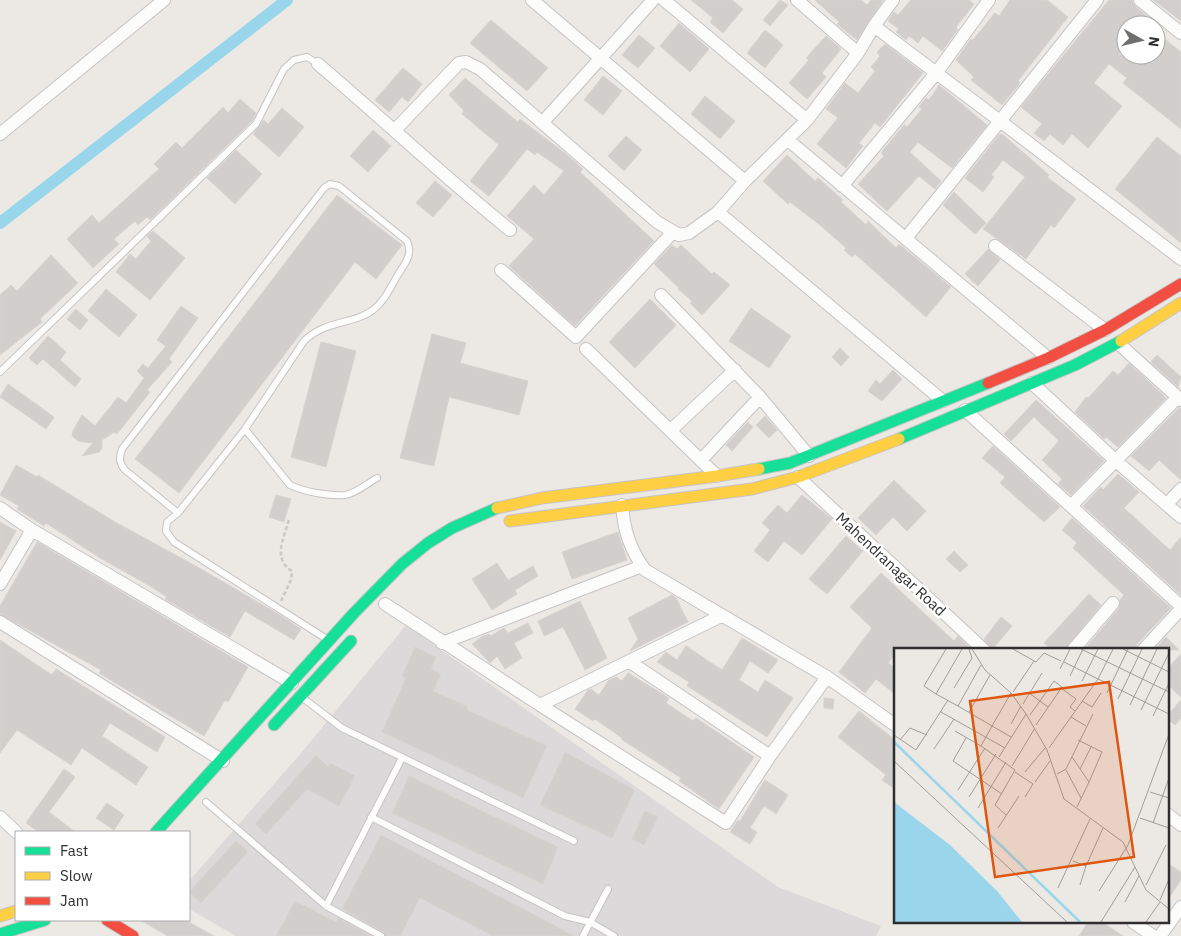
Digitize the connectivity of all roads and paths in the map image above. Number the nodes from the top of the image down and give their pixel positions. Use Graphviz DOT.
graph roads {
  1 [pos="164,0"];
  2 [pos="532,0"];
  3 [pos="653,0"];
  4 [pos="664,0"];
  5 [pos="797,0"];
  6 [pos="893,0"];
  7 [pos="989,0"];
  8 [pos="1097,0"];
  9 [pos="1140,0"];
  10 [pos="874,26"];
  11 [pos="1181,33"];
  12 [pos="858,53"];
  13 [pos="600,56"];
  14 [pos="318,64"];
  15 [pos="937,72"];
  16 [pos="807,120"];
  17 [pos="1000,121"];
  18 [pos="543,122"];
  19 [pos="395,130"];
  20 [pos="0,134"];
  21 [pos="788,140"];
  22 [pos="745,181"];
  23 [pos="842,186"];
  24 [pos="718,212"];
  25 [pos="510,230"];
  26 [pos="673,232"];
  27 [pos="906,238"];
  28 [pos="995,246"];
  29 [pos="1181,260"];
  30 [pos="501,270"];
  31 [pos="1181,284"];
  32 [pos="661,295"];
  33 [pos="1181,303"];
  34 [pos="1105,330"];
  35 [pos="1118,343"];
  36 [pos="586,349"];
  37 [pos="1048,358"];
  38 [pos="734,370"];
  39 [pos="0,372"];
  40 [pos="1032,383"];
  41 [pos="760,397"];
  42 [pos="1179,399"];
  43 [pos="943,401"];
  44 [pos="965,410"];
  45 [pos="245,429"];
  46 [pos="671,430"];
  47 [pos="809,456"];
  48 [pos="702,460"];
  49 [pos="1116,461"];
  50 [pos="717,476"];
  51 [pos="798,477"];
  52 [pos="377,478"];
  53 [pos="1181,489"];
  54 [pos="1167,504"];
  55 [pos="622,505"];
  56 [pos="1071,506"];
  57 [pos="0,508"];
  58 [pos="178,514"];
  59 [pos="1181,517"];
  60 [pos="289,519"];
  61 [pos="499,525"];
  62 [pos="32,530"];
  63 [pos="642,566"];
  64 [pos="0,584"];
  65 [pos="385,603"];
  66 [pos="1112,603"];
  67 [pos="1181,607"];
  68 [pos="277,608"];
  69 [pos="722,616"];
  70 [pos="0,622"];
  71 [pos="356,634"];
  72 [pos="330,640"];
  73 [pos="442,643"];
  74 [pos="982,648"];
  75 [pos="1075,648"];
  76 [pos="1145,648"];
  77 [pos="630,662"];
  78 [pos="827,677"];
  79 [pos="292,683"];
  80 [pos="302,697"];
  81 [pos="540,705"];
  82 [pos="894,724"];
  83 [pos="264,737"];
  84 [pos="770,756"];
  85 [pos="402,758"];
  86 [pos="223,761"];
  87 [pos="209,799"];
  88 [pos="198,811"];
  89 [pos="1168,815"];
  90 [pos="0,817"];
  91 [pos="371,817"];
  92 [pos="1181,824"];
  93 [pos="15,831"];
  94 [pos="157,831"];
  95 [pos="574,841"];
  96 [pos="608,889"];
  97 [pos="326,906"];
  98 [pos="1181,907"];
  99 [pos="15,911"];
  100 [pos="0,916"];
  101 [pos="42,921"];
  102 [pos="109,921"];
  103 [pos="590,922"];
  104 [pos="1135,924"];
  105 [pos="0,934"];
  106 [pos="133,936"];
  107 [pos="381,936"];
  108 [pos="583,936"];
  109 [pos="614,936"];
  110 [pos="1153,936"];
  111 [pos="1160,936"];
  1 -- 20 [label="street"];
  2 -- 13 [label="street"];
  3 -- 13 [label="street"];
  4 -- 16 [label="street"];
  5 -- 12 [label="street"];
  6 -- 10 [label="street"];
  7 -- 15 [label="street"];
  8 -- 17 [label="street"];
  9 -- 11 [label="street"];
  10 -- 12 [label="street"];
  10 -- 15 [label="street"];
  12 -- 16 [label="street"];
  13 -- 18 [label="street"];
  13 -- 22 [label="street"];
  14 -- 19 [label="street"];
  14 -- 39 [label="lane"];
  15 -- 17 [label="street"];
  15 -- 23 [label="street"];
  16 -- 21 [label="street"];
  17 -- 27 [label="street"];
  17 -- 29 [label="street"];
  18 -- 19 [label="street"];
  18 -- 26 [label="street"];
  19 -- 25 [label="street"];
  21 -- 22 [label="street"];
  21 -- 23 [label="street"];
  22 -- 24 [label="street"];
  23 -- 27 [label="street"];
  24 -- 26 [label="street"];
  24 -- 43 [label="street"];
  26 -- 30 [label="street"];
  27 -- 37 [label="street"];
  28 -- 34 [label="street"];
  31 -- 34 [label="main road"];
  32 -- 38 [label="street"];
  33 -- 35 [label="main road"];
  34 -- 37 [label="main road"];
  35 -- 40 [label="main road"];
  35 -- 42 [label="street"];
  36 -- 46 [label="street"];
  37 -- 43 [label="main road"];
  38 -- 41 [label="street"];
  38 -- 46 [label="street"];
  40 -- 44 [label="main road"];
  40 -- 49 [label="street"];
  41 -- 47 [label="street"];
  41 -- 48 [label="street"];
  42 -- 49 [label="street"];
  43 -- 47 [label="main road"];
  44 -- 51 [label="main road"];
  44 -- 56 [label="street"];
  45 -- 52 [label="lane"];
  45 -- 58 [label="lane"];
  45 -- 58 [label="lane"];
  46 -- 48 [label="street"];
  47 -- 50 [label="main road"];
  48 -- 50 [label="street"];
  49 -- 54 [label="street"];
  49 -- 56 [label="street"];
  50 -- 72 [label="main road"];
  51 -- 55 [label="main road"];
  51 -- 74 [label="street, Mahendranagar Road"];
  53 -- 54 [label="street"];
  54 -- 59 [label="street"];
  55 -- 61 [label="main road"];
  55 -- 63 [label="street"];
  56 -- 67 [label="street"];
  57 -- 62 [label="street"];
  58 -- 68 [label="lane"];
  60 -- 68 [label="path"];
  62 -- 64 [label="street"];
  62 -- 79 [label="street"];
  63 -- 69 [label="street"];
  63 -- 73 [label="street"];
  65 -- 73 [label="street"];
  66 -- 75 [label="street"];
  67 -- 76 [label="street"];
  68 -- 72 [label="lane"];
  69 -- 77 [label="street"];
  69 -- 78 [label="street"];
  70 -- 86 [label="street"];
  71 -- 80 [label="main road"];
  72 -- 79 [label="main road"];
  73 -- 81 [label="street"];
  77 -- 81 [label="street"];
  77 -- 84 [label="street"];
  78 -- 82 [label="street"];
  78 -- 84 [label="street"];
  79 -- 86 [label="main road"];
  80 -- 83 [label="main road"];
  80 -- 85 [label="lane"];
  81 -- 84 [label="street"];
  85 -- 91 [label="lane"];
  85 -- 95 [label="lane"];
  86 -- 94 [label="main road"];
  87 -- 88 [label="main road"];
  87 -- 97 [label="lane"];
  89 -- 92 [label="street"];
  90 -- 93 [label="street"];
  91 -- 97 [label="lane"];
  91 -- 103 [label="lane"];
  96 -- 103 [label="lane"];
  97 -- 107 [label="lane"];
  98 -- 111 [label="street"];
  99 -- 100 [label="main road"];
  101 -- 105 [label="main road"];
  102 -- 106 [label="main road"];
  103 -- 108 [label="lane"];
  103 -- 109 [label="lane"];
  104 -- 110 [label="street"];
}
